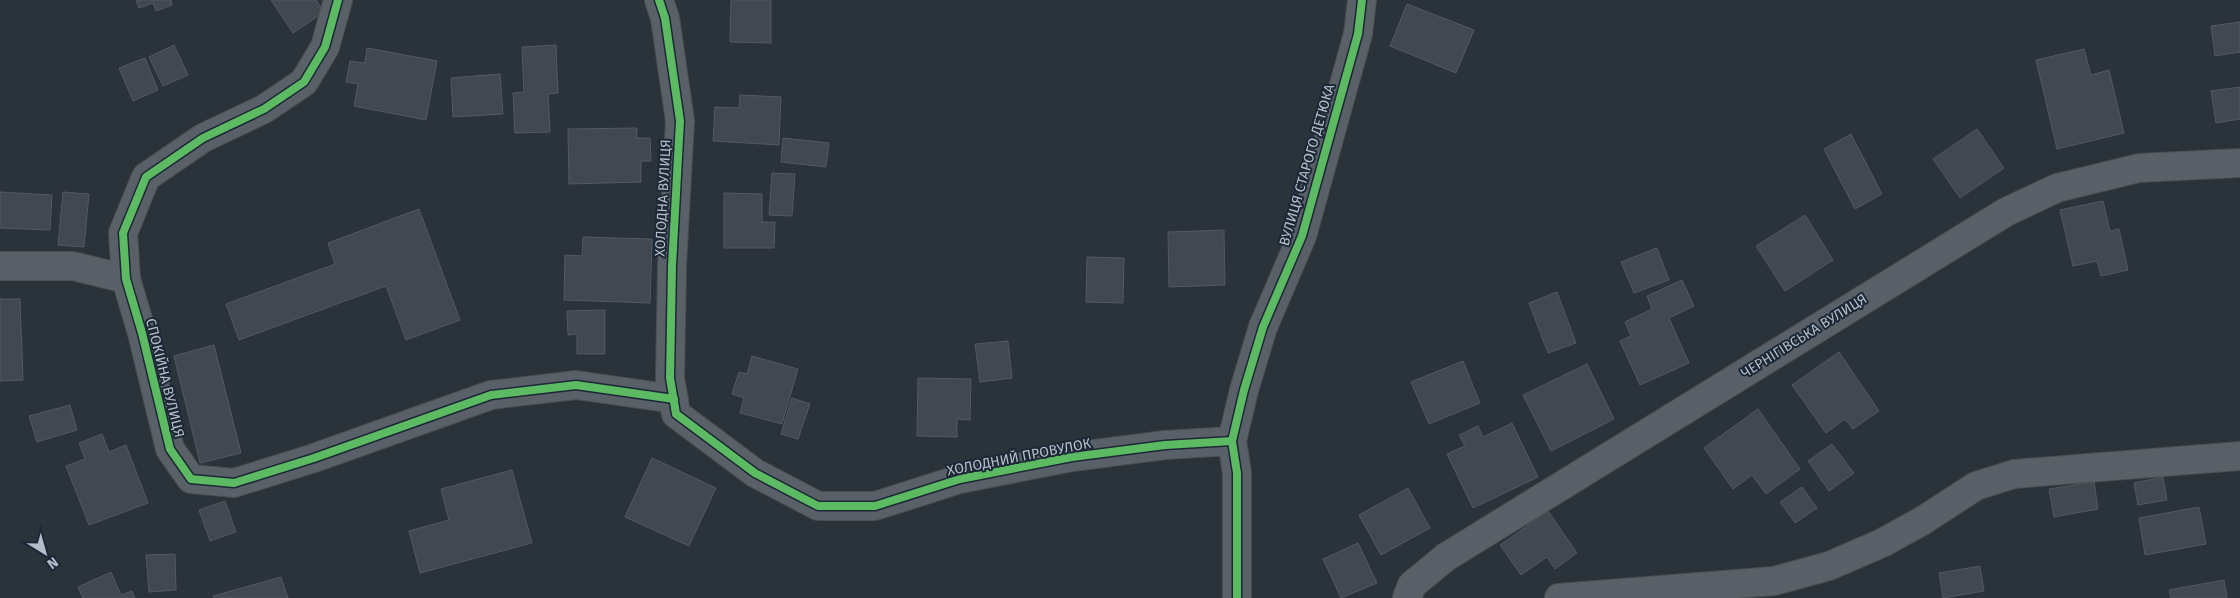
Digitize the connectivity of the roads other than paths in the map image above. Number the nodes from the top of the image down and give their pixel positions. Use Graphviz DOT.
graph roads {
  1 [pos="338,0"];
  2 [pos="659,0"];
  3 [pos="1362,0"];
  4 [pos="2240,163"];
  5 [pos="0,266"];
  6 [pos="126,279"];
  7 [pos="674,399"];
  8 [pos="1232,441"];
  9 [pos="2240,456"];
  10 [pos="1237,598"];
  11 [pos="1407,598"];
  12 [pos="1559,598"];
  1 -- 6 [label="street, СПОКІЙНА ВУЛИЦЯ"];
  2 -- 7 [label="street, ХОЛОДНА ВУЛИЦЯ"];
  3 -- 8 [label="street, ВУЛИЦЯ СТАРОГО ДЕТЮКА"];
  4 -- 11 [label="street, ЧЕРНІГІВСЬКА ВУЛИЦЯ"];
  5 -- 6 [label="street"];
  6 -- 7 [label="street, СПОКІЙНА ВУЛИЦЯ"];
  7 -- 8 [label="street, ХОЛОДНИЙ ПРОВУЛОК"];
  8 -- 10 [label="street, ВУЛИЦЯ СТАРОГО ДЕТЮКА"];
  9 -- 12 [label="street"];
}
